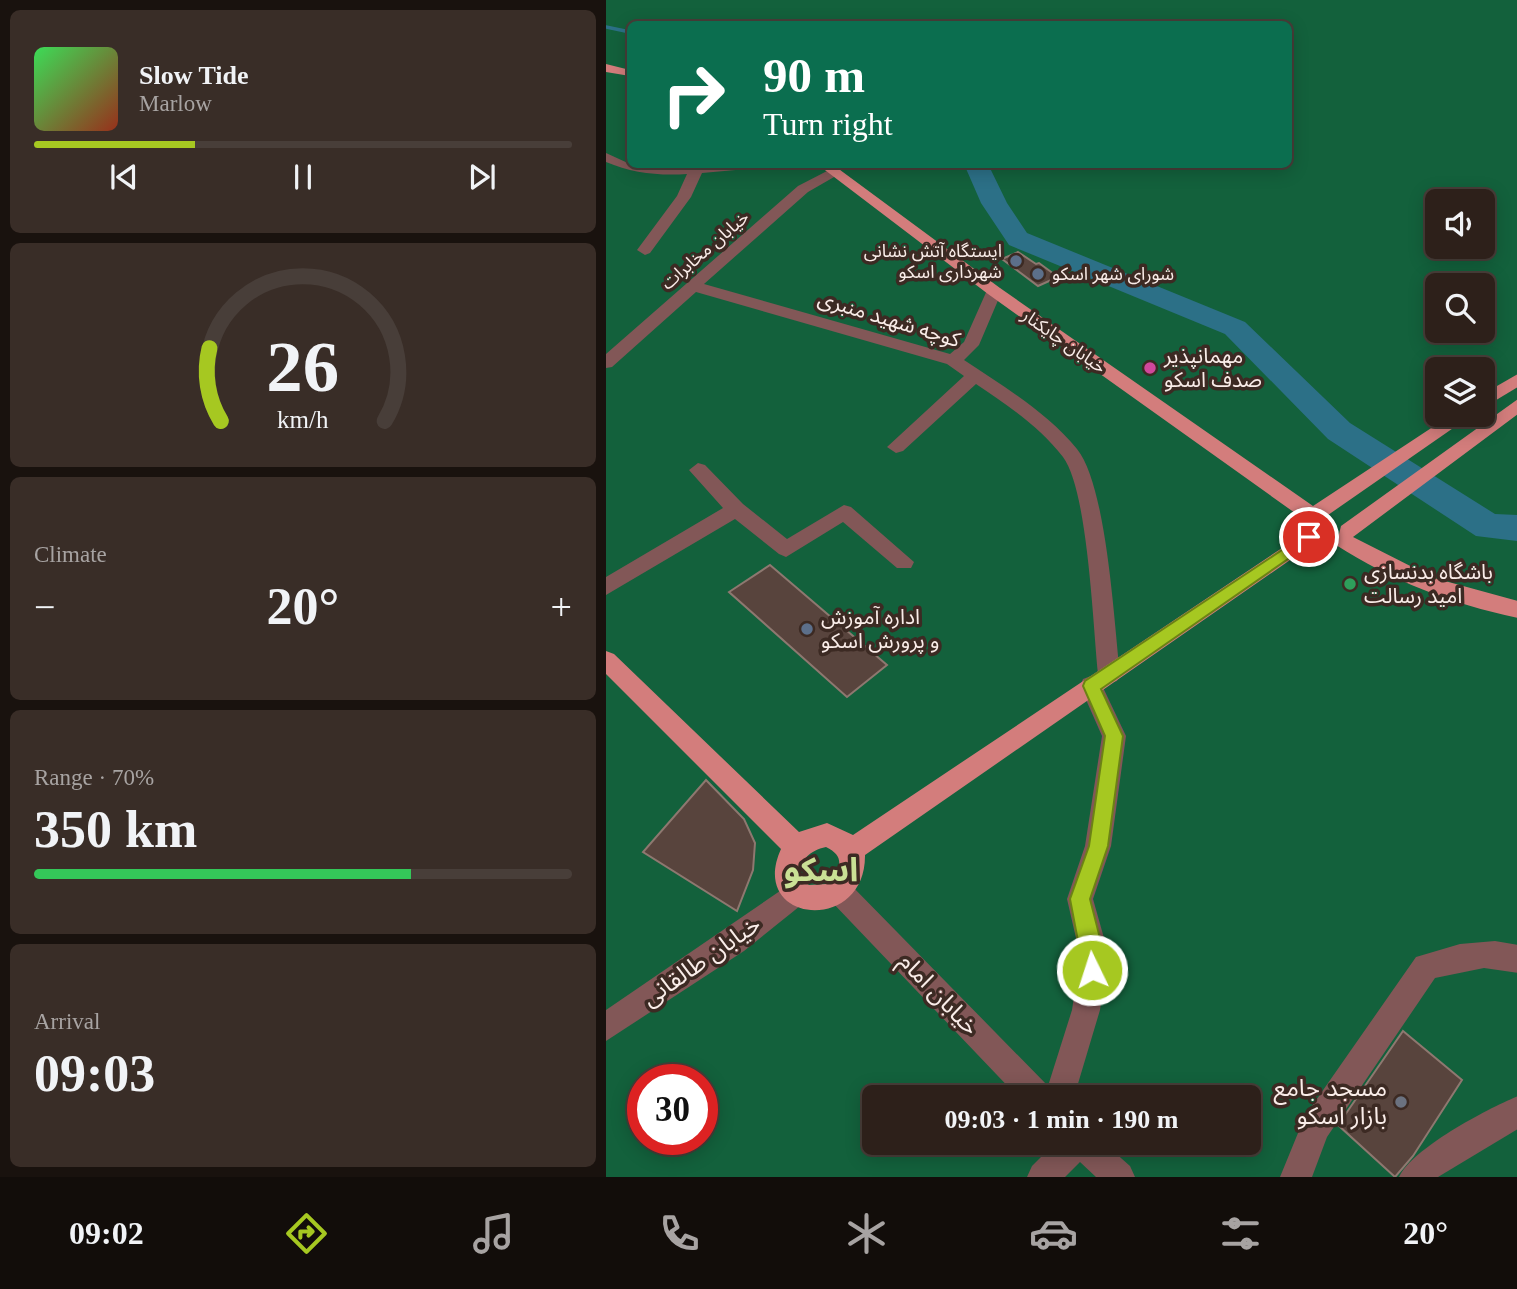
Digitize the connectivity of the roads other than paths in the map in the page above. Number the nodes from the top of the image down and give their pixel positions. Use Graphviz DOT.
graph roads {
  1 [pos="606,68"];
  2 [pos="627,72"];
  3 [pos="606,157"];
  4 [pos="627,167"];
  5 [pos="634,168"];
  6 [pos="697,168"];
  7 [pos="829,169"];
  8 [pos="645,250"];
  9 [pos="693,286"];
  10 [pos="994,291"];
  11 [pos="953,360"];
  12 [pos="606,363"];
  13 [pos="975,375"];
  14 [pos="1518,379"];
  15 [pos="1495,394"];
  16 [pos="1518,405"];
  17 [pos="1446,427"];
  18 [pos="896,446"];
  19 [pos="698,470"];
  20 [pos="736,509"];
  21 [pos="1315,512"];
  22 [pos="1345,536"];
  23 [pos="1309,537"];
  24 [pos="904,562"];
  25 [pos="606,587"];
  26 [pos="1518,610"];
  27 [pos="606,660"];
  28 [pos="1100,680"];
  29 [pos="797,847"];
  30 [pos="852,850"];
  31 [pos="839,891"];
  32 [pos="796,893"];
  33 [pos="1518,959"];
  34 [pos="606,1027"];
  35 [pos="1026,1085"];
  36 [pos="1063,1085"];
  37 [pos="1518,1111"];
  38 [pos="1067,1155"];
  39 [pos="1094,1155"];
  40 [pos="1044,1177"];
  41 [pos="1119,1177"];
  42 [pos="1296,1177"];
  43 [pos="1414,1177"];
  1 -- 2 [label="main road"];
  3 -- 4 [label="street"];
  5 -- 6 [label="street"];
  6 -- 8 [label="street"];
  7 -- 9 [label="street, خیابان مخابرات"];
  7 -- 10 [label="main road, خیابان چایکنار"];
  9 -- 11 [label="street, کوچه شهید منبری"];
  9 -- 12 [label="street, خیابان مخابرات"];
  10 -- 11 [label="street"];
  10 -- 21 [label="main road, خیابان چایکنار"];
  11 -- 13 [label="street, کوچه شهید منبری"];
  13 -- 18 [label="street"];
  13 -- 28 [label="street, کوچه شهید منبری"];
  14 -- 15 [label="main road"];
  16 -- 22 [label="main road"];
  17 -- 21 [label="main road"];
  19 -- 20 [label="street"];
  20 -- 24 [label="street"];
  20 -- 25 [label="street"];
  21 -- 22 [label="main road, خیابان چایکنار"];
  21 -- 23 [label="main road"];
  22 -- 23 [label="main road"];
  22 -- 26 [label="main road"];
  23 -- 28 [label="main road"];
  27 -- 29 [label="main road"];
  28 -- 30 [label="main road"];
  28 -- 36 [label="street, کوچه شهید منبری"];
  29 -- 30 [label="main road"];
  29 -- 32 [label="main road"];
  30 -- 31 [label="main road"];
  31 -- 32 [label="main road"];
  31 -- 35 [label="street, خیابان امام"];
  32 -- 34 [label="street, خیابان طالقانی"];
  33 -- 42 [label="street"];
  37 -- 43 [label="street"];
  38 -- 40 [label="street"];
  39 -- 41 [label="street"];
}
